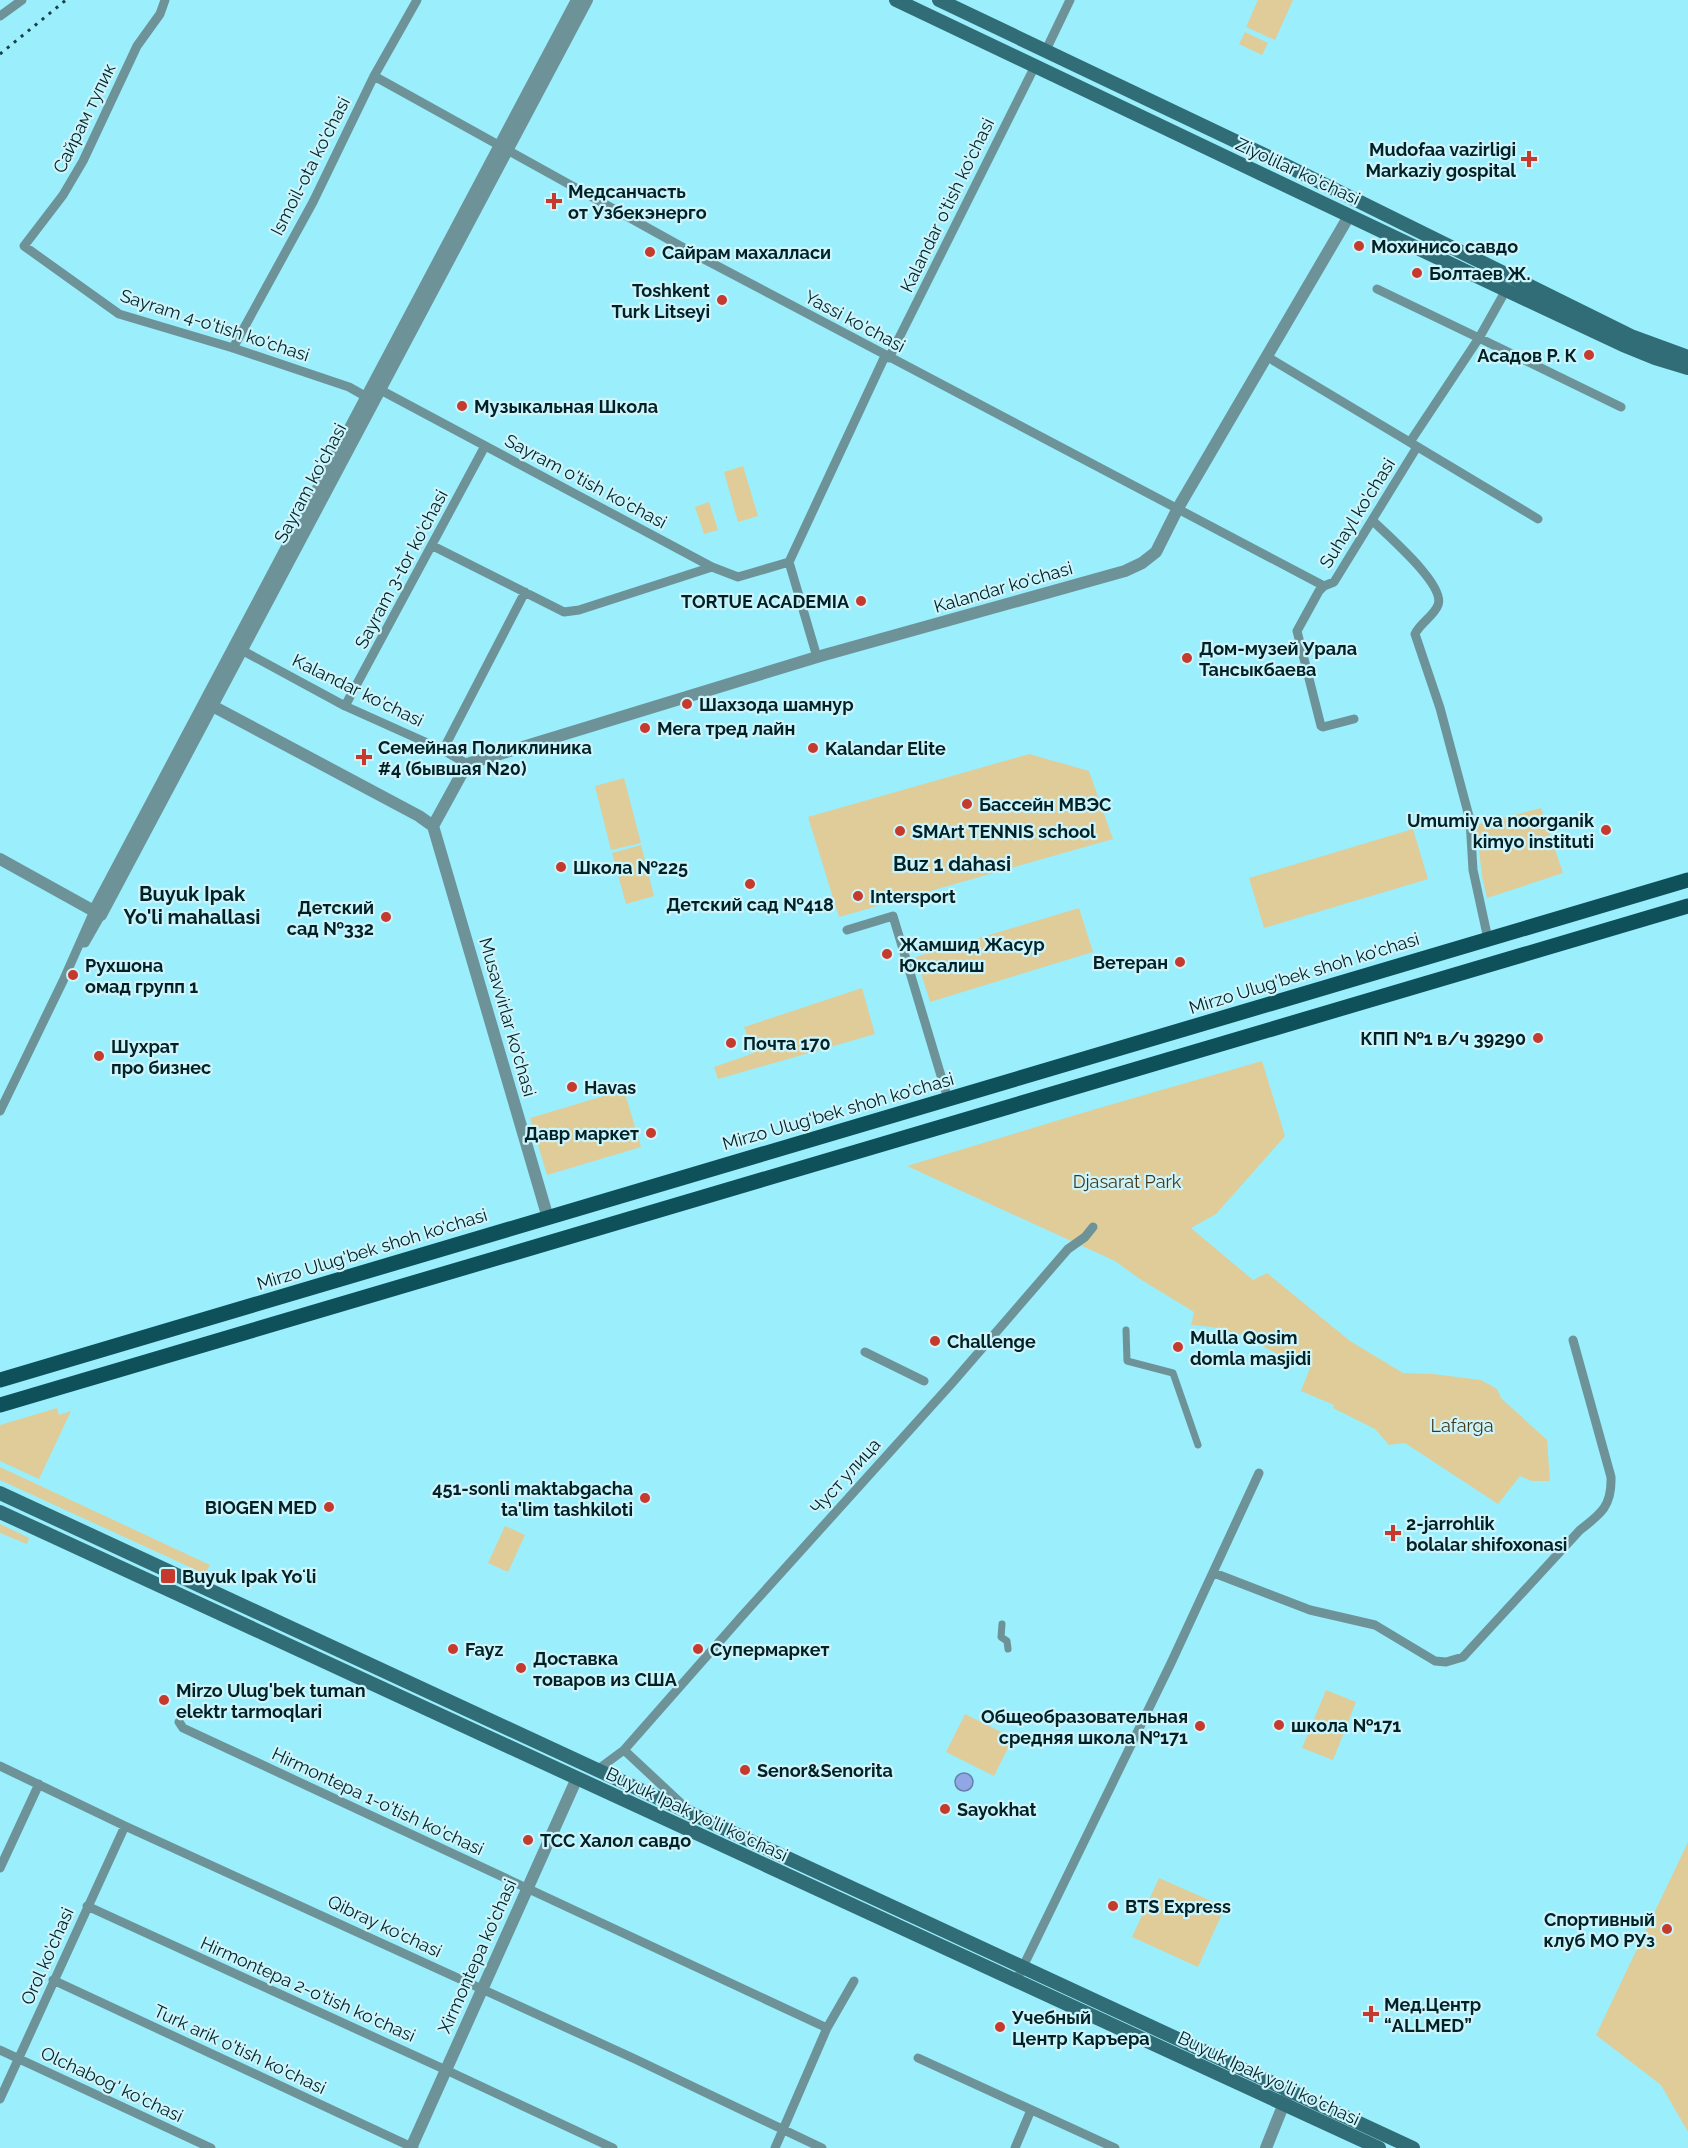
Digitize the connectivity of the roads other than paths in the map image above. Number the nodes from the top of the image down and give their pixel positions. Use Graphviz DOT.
graph roads {
  1 [pos="22,0"];
  2 [pos="165,0"];
  3 [pos="417,0"];
  4 [pos="577,0"];
  5 [pos="587,0"];
  6 [pos="896,0"];
  7 [pos="939,0"];
  8 [pos="1070,0"];
  9 [pos="0,16"];
  10 [pos="1045,51"];
  11 [pos="1035,66"];
  12 [pos="374,76"];
  13 [pos="1113,84"];
  14 [pos="1106,100"];
  15 [pos="503,148"];
  16 [pos="1356,201"];
  17 [pos="1349,216"];
  18 [pos="24,246"];
  19 [pos="1481,262"];
  20 [pos="1474,275"];
  21 [pos="1377,289"];
  22 [pos="1506,290"];
  23 [pos="1479,338"];
  24 [pos="233,348"];
  25 [pos="1266,356"];
  26 [pos="887,357"];
  27 [pos="1688,357"];
  28 [pos="1688,368"];
  29 [pos="373,393"];
  30 [pos="1621,407"];
  31 [pos="1414,444"];
  32 [pos="485,446"];
  33 [pos="1178,508"];
  34 [pos="1538,519"];
  35 [pos="1373,521"];
  36 [pos="433,546"];
  37 [pos="789,562"];
  38 [pos="712,567"];
  39 [pos="1324,586"];
  40 [pos="525,592"];
  41 [pos="238,648"];
  42 [pos="818,657"];
  43 [pos="209,704"];
  44 [pos="345,706"];
  45 [pos="1354,719"];
  46 [pos="443,750"];
  47 [pos="467,764"];
  48 [pos="433,826"];
  49 [pos="0,859"];
  50 [pos="1688,880"];
  51 [pos="1688,906"];
  52 [pos="98,913"];
  53 [pos="847,930"];
  54 [pos="1514,932"];
  55 [pos="1488,939"];
  56 [pos="1521,955"];
  57 [pos="948,1099"];
  58 [pos="0,1111"];
  59 [pos="618,1197"];
  60 [pos="548,1218"];
  61 [pos="624,1221"];
  62 [pos="1093,1227"];
  63 [pos="1126,1330"];
  64 [pos="1573,1340"];
  65 [pos="865,1352"];
  66 [pos="77,1357"];
  67 [pos="0,1374"];
  68 [pos="0,1380"];
  69 [pos="924,1381"];
  70 [pos="0,1405"];
  71 [pos="1198,1445"];
  72 [pos="1259,1473"];
  73 [pos="0,1493"];
  74 [pos="0,1512"];
  75 [pos="170,1572"];
  76 [pos="1214,1573"];
  77 [pos="159,1585"];
  78 [pos="1002,1624"];
  79 [pos="1008,1648"];
  80 [pos="180,1722"];
  81 [pos="624,1750"];
  82 [pos="580,1762"];
  83 [pos="0,1766"];
  84 [pos="597,1770"];
  85 [pos="576,1778"];
  86 [pos="39,1784"];
  87 [pos="693,1815"];
  88 [pos="125,1826"];
  89 [pos="0,1868"];
  90 [pos="526,1889"];
  91 [pos="87,1906"];
  92 [pos="1022,1968"];
  93 [pos="53,1980"];
  94 [pos="854,1981"];
  95 [pos="1016,1981"];
  96 [pos="482,1989"];
  97 [pos="827,2028"];
  98 [pos="0,2050"];
  99 [pos="918,2058"];
  100 [pos="19,2059"];
  101 [pos="446,2070"];
  102 [pos="1286,2098"];
  103 [pos="0,2099"];
  104 [pos="1031,2110"];
  105 [pos="784,2131"];
  106 [pos="211,2148"];
  107 [pos="412,2148"];
  108 [pos="613,2148"];
  109 [pos="775,2148"];
  110 [pos="822,2148"];
  111 [pos="1015,2148"];
  112 [pos="1115,2148"];
  113 [pos="1266,2148"];
  114 [pos="1379,2148"];
  115 [pos="1413,2148"];
  1 -- 9 [label="street"];
  2 -- 18 [label="street, Сайрам тупик"];
  3 -- 12 [label="street, Ismoil-ota ko'chasi"];
  4 -- 15 [label="street, Sayram ko'chasi"];
  5 -- 15 [label="street, Sayram ko'chasi"];
  6 -- 11 [label="main road, Ziyolilar ko'chasi"];
  7 -- 10 [label="main road, Ziyolilar ko'chasi"];
  8 -- 10 [label="street"];
  10 -- 13 [label="main road, Ziyolilar ko'chasi"];
  11 -- 14 [label="main road, Ziyolilar ko'chasi"];
  11 -- 26 [label="street, Kalandar o'tish ko'chasi"];
  12 -- 15 [label="street, Yassi ko'chasi"];
  12 -- 24 [label="street, Ismoil-ota ko'chasi"];
  13 -- 14 [label="main road"];
  13 -- 16 [label="main road, Ziyolilar ko'chasi"];
  14 -- 17 [label="main road, Ziyolilar ko'chasi"];
  15 -- 26 [label="street, Yassi ko'chasi"];
  15 -- 29 [label="street, Sayram ko'chasi"];
  16 -- 17 [label="street, Kalandar ko'chasi"];
  16 -- 19 [label="main road, Ziyolilar ko'chasi"];
  17 -- 20 [label="main road, Ziyolilar ko'chasi"];
  17 -- 25 [label="street, Kalandar ko'chasi"];
  18 -- 24 [label="street, Sayram 4-o'tish ko'chasi"];
  19 -- 20 [label="main road"];
  19 -- 27 [label="main road, Ziyolilar ko'chasi"];
  20 -- 22 [label="main road, Ziyolilar ko'chasi"];
  21 -- 23 [label="street"];
  22 -- 23 [label="street, Suhayl ko'chasi"];
  22 -- 28 [label="main road, Ziyolilar ko'chasi"];
  23 -- 30 [label="street"];
  23 -- 31 [label="street, Suhayl ko'chasi"];
  24 -- 29 [label="street, Sayram 4-o'tish ko'chasi"];
  25 -- 31 [label="street, Suhayl ko'chasi"];
  25 -- 33 [label="street, Kalandar ko'chasi"];
  26 -- 33 [label="street, Yassi ko'chasi"];
  26 -- 37 [label="street, Kalandar o'tish ko'chasi"];
  29 -- 32 [label="street, Sayram o'tish ko'chasi"];
  29 -- 41 [label="street, Sayram ko'chasi"];
  31 -- 34 [label="street, Suhayl ko'chasi"];
  31 -- 35 [label="street, Suhayl ko'chasi"];
  32 -- 36 [label="street, Sayram 3-tor ko'chasi"];
  32 -- 38 [label="street, Sayram o'tish ko'chasi"];
  33 -- 39 [label="street, Yassi ko'chasi"];
  33 -- 42 [label="street, Kalandar ko'chasi"];
  35 -- 39 [label="street, Suhayl ko'chasi"];
  35 -- 55 [label="street"];
  36 -- 40 [label="street"];
  36 -- 44 [label="street, Sayram 3-tor ko'chasi"];
  37 -- 38 [label="street, Sayram o'tish ko'chasi"];
  37 -- 42 [label="street"];
  38 -- 40 [label="street"];
  39 -- 45 [label="street, Suhayl ko'chasi"];
  40 -- 46 [label="street"];
  41 -- 43 [label="street, Sayram ko'chasi"];
  41 -- 44 [label="street, Kalandar ko'chasi"];
  42 -- 47 [label="street, Kalandar ko'chasi"];
  43 -- 48 [label="street"];
  43 -- 52 [label="street, Sayram ko'chasi"];
  44 -- 46 [label="street, Kalandar ko'chasi"];
  46 -- 47 [label="street, Kalandar ko'chasi"];
  47 -- 48 [label="street"];
  48 -- 60 [label="street, Musavvirlar ko'chasi"];
  49 -- 52 [label="street"];
  50 -- 54 [label="main road, Mirzo Ulug'bek shoh ko'chasi"];
  51 -- 56 [label="main road"];
  52 -- 58 [label="street, Sayram ko'chasi"];
  53 -- 57 [label="street"];
  54 -- 55 [label="main road, Mirzo Ulug'bek shoh ko'chasi"];
  54 -- 56 [label="main road"];
  55 -- 57 [label="main road, Mirzo Ulug'bek shoh ko'chasi"];
  56 -- 61 [label="main road"];
  57 -- 59 [label="main road, Mirzo Ulug'bek shoh ko'chasi"];
  59 -- 60 [label="main road, Mirzo Ulug'bek shoh ko'chasi"];
  59 -- 61 [label="main road"];
  60 -- 66 [label="main road, Mirzo Ulug'bek shoh ko'chasi"];
  61 -- 70 [label="main road"];
  62 -- 81 [label="street, Чуст улица"];
  63 -- 71 [label="street"];
  64 -- 76 [label="street"];
  65 -- 69 [label="street"];
  66 -- 67 [label="main road"];
  66 -- 68 [label="main road, Mirzo Ulug'bek shoh ko'chasi"];
  72 -- 76 [label="street"];
  73 -- 75 [label="main road"];
  74 -- 77 [label="main road, Buyuk Ipak yo'li ko'chasi"];
  75 -- 77 [label="main road"];
  75 -- 82 [label="main road"];
  76 -- 92 [label="street"];
  77 -- 85 [label="main road, Buyuk Ipak yo'li ko'chasi"];
  78 -- 79 [label="street"];
  80 -- 90 [label="street, Hirmontepa 1-o'tish ko'chasi"];
  81 -- 84 [label="street, Чуст улица"];
  81 -- 87 [label="street"];
  82 -- 84 [label="main road, Buyuk Ipak yo'li ko'chasi"];
  82 -- 85 [label="main road, Xirmontepa ko'chasi"];
  83 -- 86 [label="street, Qibray ko'chasi"];
  84 -- 85 [label="main road"];
  84 -- 87 [label="main road, Buyuk Ipak yo'li ko'chasi"];
  85 -- 90 [label="street, Xirmontepa ko'chasi"];
  85 -- 95 [label="main road, Buyuk Ipak yo'li ko'chasi"];
  86 -- 88 [label="street, Qibray ko'chasi"];
  86 -- 89 [label="street"];
  87 -- 92 [label="main road, Buyuk Ipak yo'li ko'chasi"];
  88 -- 91 [label="street, Orol ko'chasi"];
  88 -- 96 [label="street, Qibray ko'chasi"];
  90 -- 96 [label="street, Xirmontepa ko'chasi"];
  90 -- 97 [label="street, Hirmontepa 1-o'tish ko'chasi"];
  91 -- 93 [label="street, Orol ko'chasi"];
  91 -- 101 [label="street, Hirmontepa 2-o'tish ko'chasi"];
  92 -- 95 [label="street"];
  92 -- 102 [label="main road, Buyuk Ipak yo'li ko'chasi"];
  93 -- 100 [label="street, Orol ko'chasi"];
  93 -- 107 [label="street, Turk arik o'tish ko'chasi"];
  94 -- 97 [label="street"];
  95 -- 102 [label="main road, Buyuk Ipak yo'li ko'chasi"];
  96 -- 101 [label="street, Xirmontepa ko'chasi"];
  96 -- 105 [label="street, Qibray ko'chasi"];
  97 -- 105 [label="street"];
  98 -- 100 [label="street, Olchabog' ko'chasi"];
  99 -- 104 [label="street"];
  100 -- 103 [label="street, Orol ko'chasi"];
  100 -- 106 [label="street, Olchabog' ko'chasi"];
  101 -- 107 [label="street, Xirmontepa ko'chasi"];
  101 -- 108 [label="street, Hirmontepa 2-o'tish ko'chasi"];
  102 -- 113 [label="street"];
  102 -- 114 [label="main road, Buyuk Ipak yo'li ko'chasi"];
  102 -- 115 [label="main road, Buyuk Ipak yo'li ko'chasi"];
  104 -- 111 [label="street"];
  104 -- 112 [label="street"];
  105 -- 109 [label="street"];
  105 -- 110 [label="street, Qibray ko'chasi"];
}
